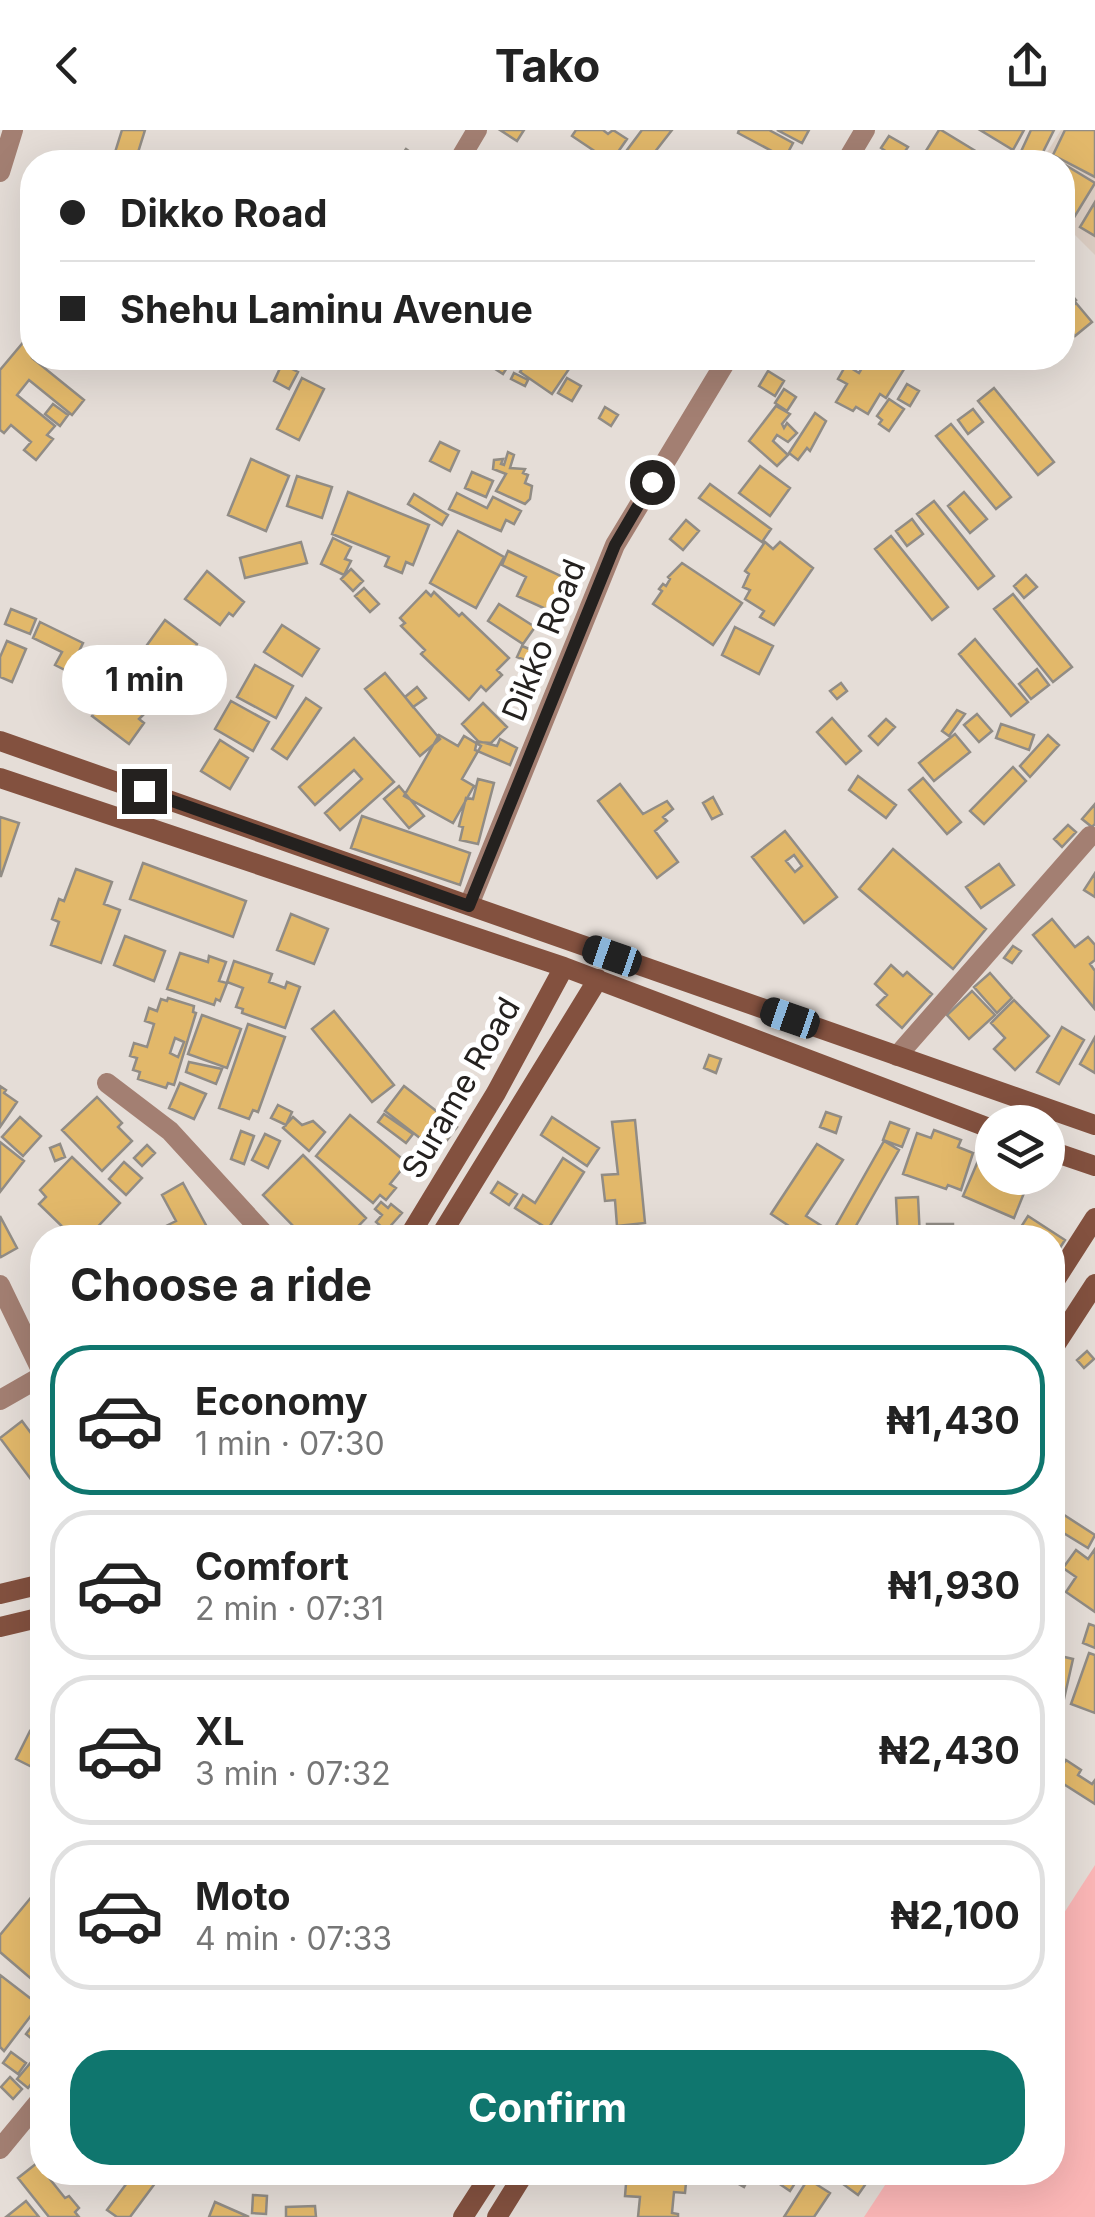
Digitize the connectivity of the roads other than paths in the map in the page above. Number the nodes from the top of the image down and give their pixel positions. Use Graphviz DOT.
graph roads {
  1 [pos="13,130"];
  2 [pos="0,172"];
  3 [pos="721,370"];
  4 [pos="0,740"];
  5 [pos="0,778"];
  6 [pos="1090,836"];
  7 [pos="469,906"];
  8 [pos="564,967"];
  9 [pos="598,979"];
  10 [pos="897,1056"];
  11 [pos="106,1084"];
  12 [pos="975,1123"];
  13 [pos="1095,1126"];
  14 [pos="1065,1156"];
  15 [pos="1095,1166"];
  16 [pos="1095,1218"];
  17 [pos="256,1225"];
  18 [pos="416,1225"];
  19 [pos="447,1225"];
  20 [pos="1065,1265"];
  21 [pos="1095,1284"];
  22 [pos="0,1285"];
  23 [pos="1065,1330"];
  24 [pos="30,1349"];
  25 [pos="30,1381"];
  26 [pos="0,1400"];
  27 [pos="30,1587"];
  28 [pos="0,1594"];
  29 [pos="30,1620"];
  30 [pos="0,1628"];
  31 [pos="30,2112"];
  32 [pos="0,2148"];
  33 [pos="484,2185"];
  34 [pos="517,2185"];
  35 [pos="464,2217"];
  36 [pos="497,2217"];
  1 -- 2 [label="street"];
  3 -- 7 [label="street, Dikko Road"];
  4 -- 7 [label="street"];
  5 -- 8 [label="street"];
  6 -- 10 [label="street"];
  7 -- 10 [label="street"];
  8 -- 9 [label="street"];
  8 -- 18 [label="street, Surame Road"];
  9 -- 12 [label="street"];
  9 -- 19 [label="street, Surame Road"];
  10 -- 13 [label="street"];
  11 -- 17 [label="street"];
  14 -- 15 [label="street"];
  16 -- 20 [label="street"];
  21 -- 23 [label="street"];
  22 -- 24 [label="street"];
  25 -- 26 [label="street"];
  27 -- 28 [label="street"];
  29 -- 30 [label="street"];
  31 -- 32 [label="street"];
  33 -- 35 [label="street"];
  34 -- 36 [label="street"];
}
